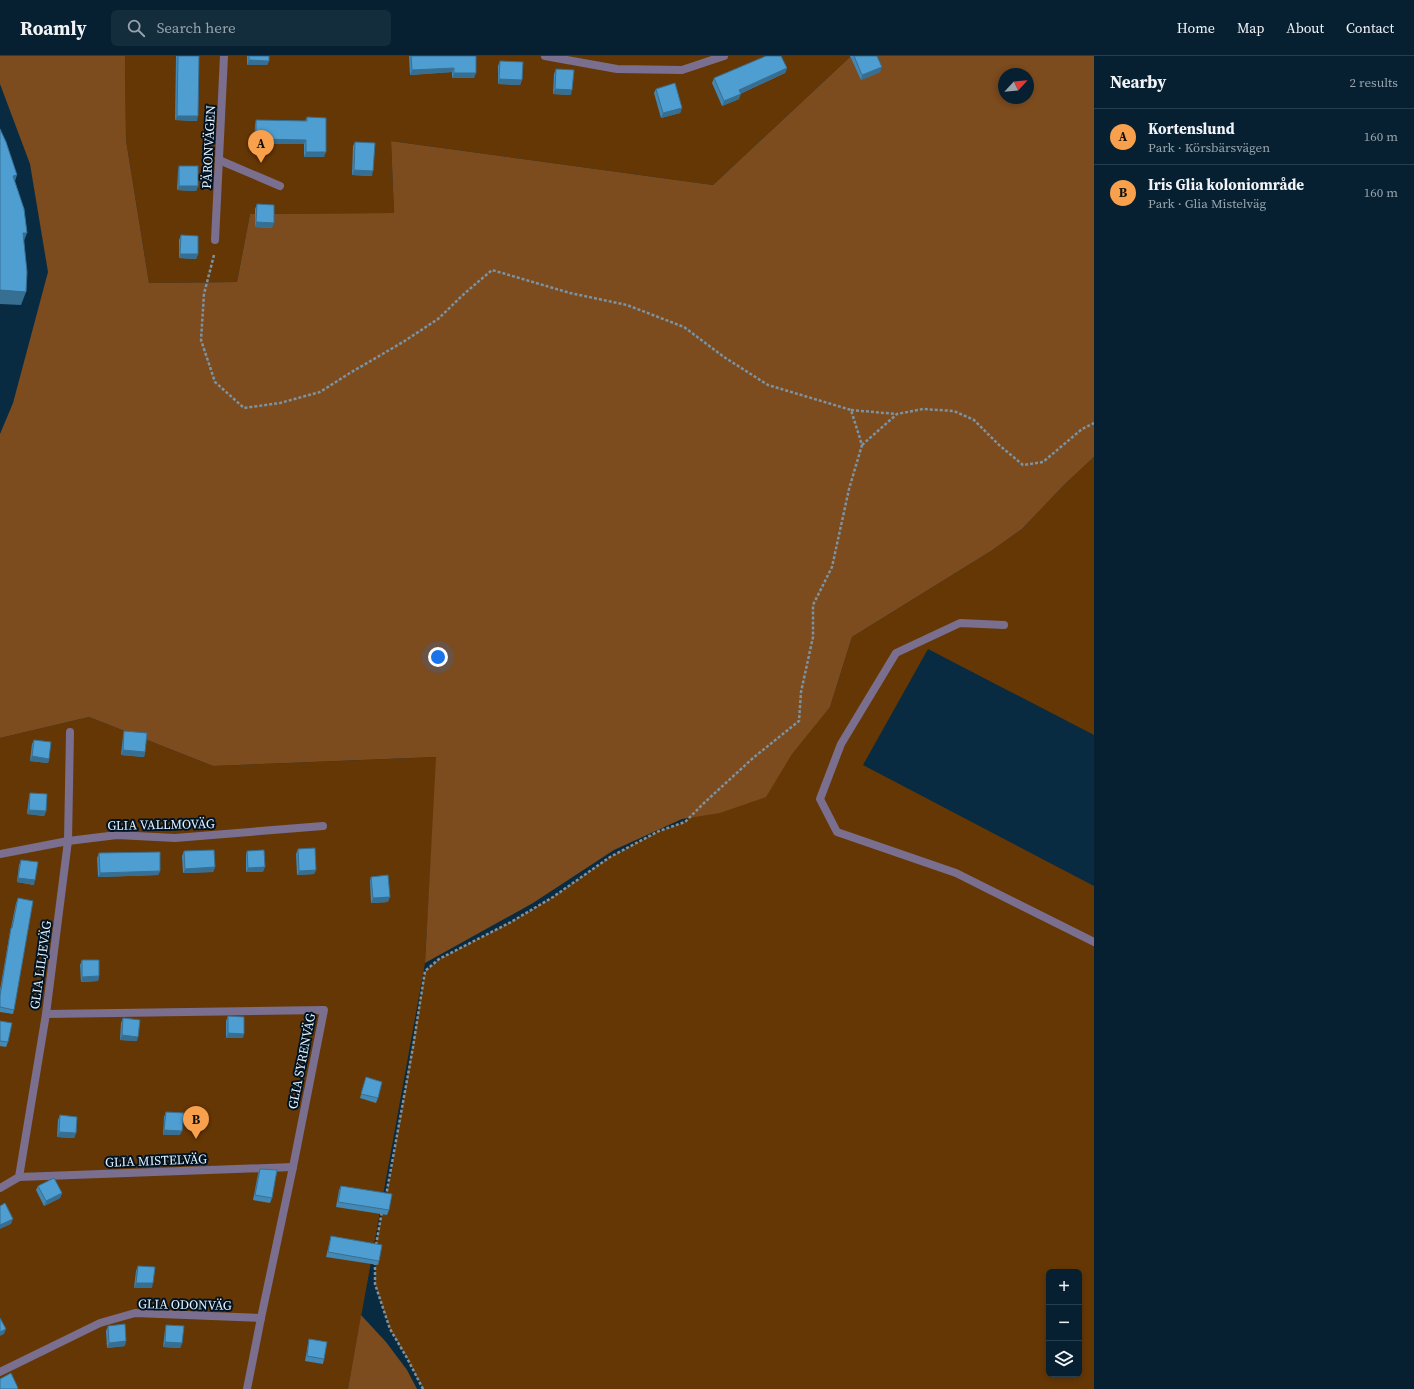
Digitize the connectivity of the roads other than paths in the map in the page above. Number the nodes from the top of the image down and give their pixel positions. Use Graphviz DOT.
graph roads {
  1 [pos="224,56"];
  2 [pos="544,56"];
  3 [pos="724,56"];
  4 [pos="219,160"];
  5 [pos="280,186"];
  6 [pos="215,240"];
  7 [pos="1004,625"];
  8 [pos="70,732"];
  9 [pos="323,826"];
  10 [pos="68,841"];
  11 [pos="0,854"];
  12 [pos="1094,942"];
  13 [pos="46,1014"];
  14 [pos="293,1167"];
  15 [pos="19,1177"];
  16 [pos="0,1188"];
  17 [pos="261,1318"];
  18 [pos="0,1372"];
  19 [pos="247,1389"];
  1 -- 4 [label="street, PÄRONVÄGEN"];
  2 -- 3 [label="street"];
  4 -- 5 [label="street"];
  4 -- 6 [label="street, PÄRONVÄGEN"];
  7 -- 12 [label="street"];
  8 -- 10 [label="street, GLIA LILJEVÄG"];
  9 -- 10 [label="street, GLIA VALLMOVÄG"];
  10 -- 11 [label="street, GLIA VALLMOVÄG"];
  10 -- 13 [label="street, GLIA LILJEVÄG"];
  13 -- 14 [label="street, GLIA SYRENVÄG"];
  13 -- 15 [label="street, GLIA LILJEVÄG"];
  14 -- 15 [label="street, GLIA MISTELVÄG"];
  14 -- 17 [label="street, GLIA SYRENVÄG"];
  15 -- 16 [label="street"];
  17 -- 18 [label="street, GLIA ODONVÄG"];
  17 -- 19 [label="street, GLIA SYRENVÄG"];
}
